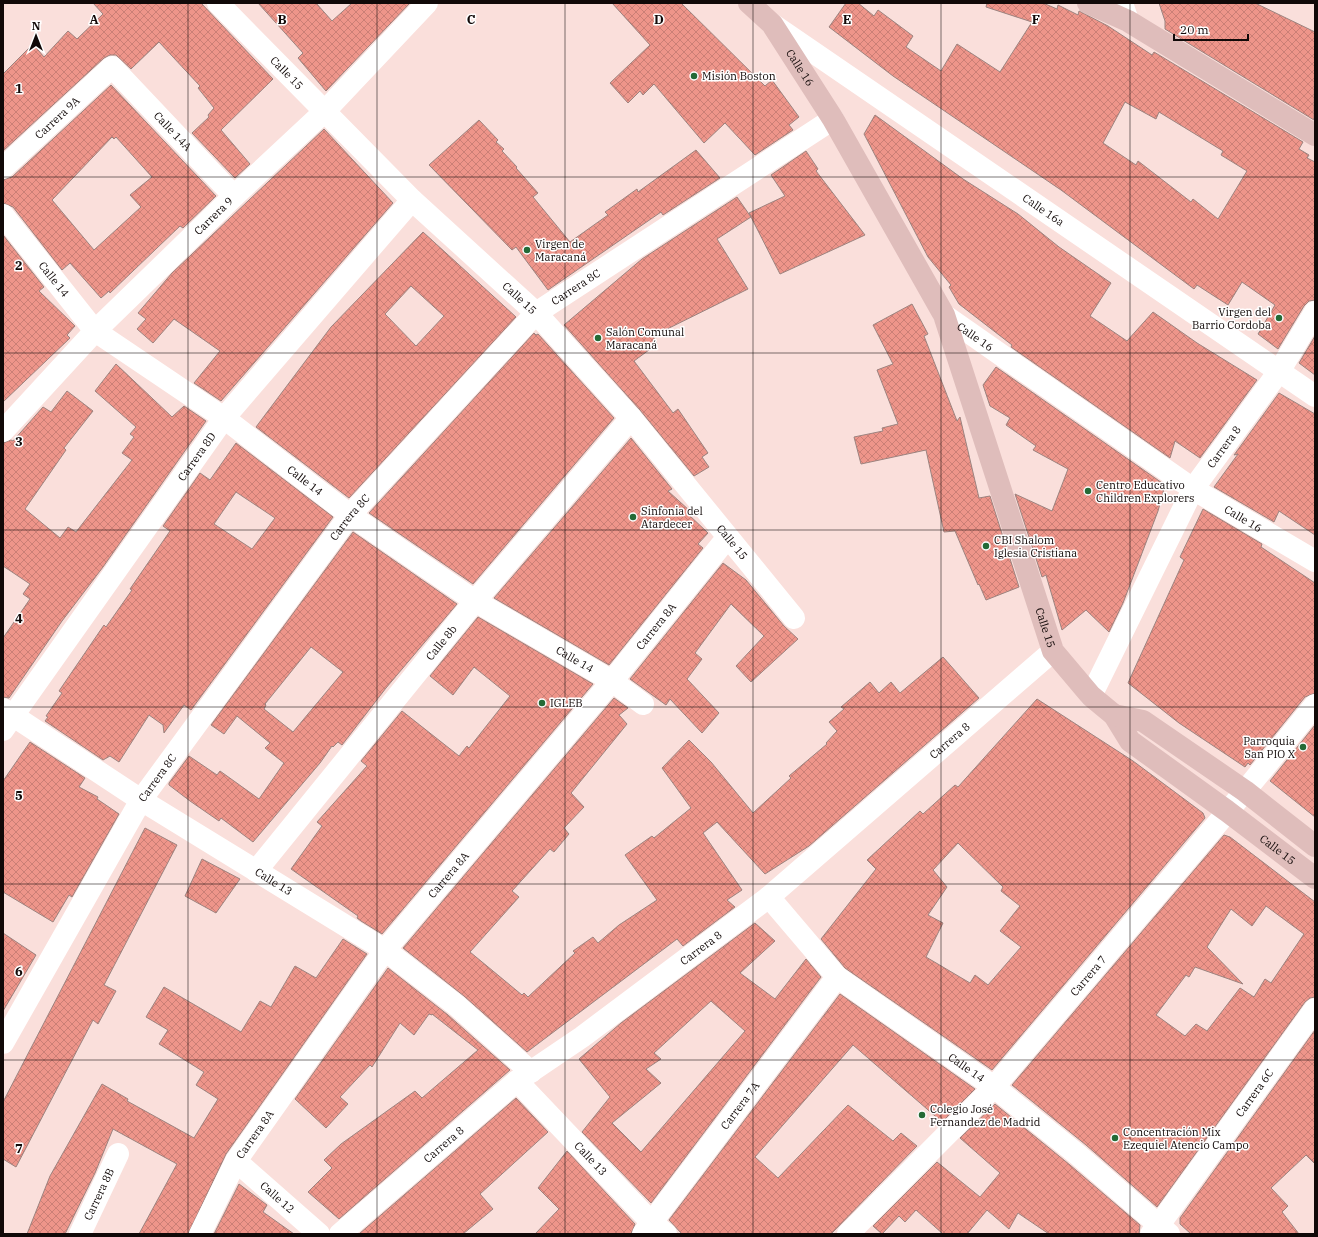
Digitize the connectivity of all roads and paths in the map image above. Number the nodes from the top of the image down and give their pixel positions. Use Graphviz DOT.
graph roads {
  1 [pos="218,3"];
  2 [pos="427,3"];
  3 [pos="748,3"];
  4 [pos="1088,3"];
  5 [pos="1125,12"];
  6 [pos="772,24"];
  7 [pos="112,67"];
  8 [pos="324,111"];
  9 [pos="833,119"];
  10 [pos="1315,135"];
  11 [pos="3,168"];
  12 [pos="234,196"];
  13 [pos="412,200"];
  14 [pos="3,215"];
  15 [pos="1315,312"];
  16 [pos="536,313"];
  17 [pos="944,315"];
  18 [pos="96,331"];
  19 [pos="1280,370"];
  20 [pos="1315,396"];
  21 [pos="224,418"];
  22 [pos="631,418"];
  23 [pos="3,431"];
  24 [pos="1193,489"];
  25 [pos="350,515"];
  26 [pos="727,538"];
  27 [pos="1315,561"];
  28 [pos="475,601"];
  29 [pos="794,618"];
  30 [pos="1052,651"];
  31 [pos="612,681"];
  32 [pos="1092,696"];
  33 [pos="643,704"];
  34 [pos="1315,705"];
  35 [pos="1114,715"];
  36 [pos="6,718"];
  37 [pos="1245,791"];
  38 [pos="141,800"];
  39 [pos="1227,811"];
  40 [pos="1315,846"];
  41 [pos="256,870"];
  42 [pos="1315,878"];
  43 [pos="769,897"];
  44 [pos="385,950"];
  45 [pos="837,977"];
  46 [pos="1315,1009"];
  47 [pos="3,1043"];
  48 [pos="524,1076"];
  49 [pos="994,1087"];
  50 [pos="118,1154"];
  51 [pos="236,1161"];
  52 [pos="654,1230"];
  53 [pos="1160,1231"];
  54 [pos="80,1234"];
  55 [pos="200,1234"];
  56 [pos="319,1234"];
  57 [pos="340,1234"];
  58 [pos="848,1234"];
  1 -- 8 [label="street, Calle 15"];
  2 -- 8 [label="street, Carrera 9"];
  3 -- 6 [label="main road, Calle 16"];
  4 -- 5 [label="main road"];
  5 -- 10 [label="main road"];
  6 -- 9 [label="main road, Calle 16"];
  6 -- 19 [label="street, Calle 16a"];
  7 -- 11 [label="street, Carrera 9A"];
  7 -- 12 [label="street, Calle 14A"];
  8 -- 12 [label="street, Carrera 9"];
  8 -- 13 [label="street, Calle 15"];
  9 -- 16 [label="street, Carrera 8C"];
  9 -- 17 [label="main road, Calle 16"];
  12 -- 18 [label="street, Carrera 9"];
  13 -- 16 [label="street, Calle 15"];
  13 -- 21 [label="street, Carrera 8D"];
  14 -- 18 [label="street, Calle 14"];
  15 -- 19 [label="street, Carrera 8"];
  16 -- 22 [label="street, Calle 15"];
  16 -- 25 [label="street, Carrera 8C"];
  17 -- 24 [label="street, Calle 16"];
  17 -- 30 [label="main road, Calle 15"];
  18 -- 21 [label="street, Calle 14"];
  18 -- 23 [label="street, Carrera 9"];
  19 -- 20 [label="street, Calle 16a"];
  19 -- 24 [label="street, Carrera 8"];
  21 -- 25 [label="street, Calle 14"];
  21 -- 36 [label="street, Carrera 8D"];
  22 -- 26 [label="street, Calle 15"];
  22 -- 28 [label="street, Calle 8b"];
  24 -- 27 [label="street, Calle 16"];
  24 -- 32 [label="street, Carrera 8"];
  25 -- 28 [label="street, Calle 14"];
  25 -- 38 [label="street, Carrera 8C"];
  26 -- 29 [label="street, Calle 15"];
  26 -- 31 [label="street, Carrera 8A"];
  28 -- 31 [label="street, Calle 14"];
  28 -- 41 [label="street, Calle 8b"];
  30 -- 32 [label="main road, Calle 15"];
  30 -- 43 [label="street, Carrera 8"];
  31 -- 33 [label="street, Calle 14"];
  31 -- 44 [label="street, Carrera 8A"];
  32 -- 35 [label="main road, Calle 15"];
  34 -- 37 [label="street, Carrera 7"];
  35 -- 37 [label="main road, Calle 15"];
  35 -- 39 [label="main road, Calle 15"];
  36 -- 38 [label="street, Calle 13"];
  37 -- 39 [label="street, Carrera 7"];
  37 -- 40 [label="main road, Calle 15"];
  38 -- 41 [label="street, Calle 13"];
  38 -- 47 [label="street, Carrera 8C"];
  39 -- 42 [label="main road, Calle 15"];
  39 -- 49 [label="street, Carrera 7"];
  41 -- 44 [label="street, Calle 13"];
  43 -- 45 [label="street, Calle 14"];
  43 -- 48 [label="street, Carrera 8"];
  44 -- 48 [label="street, Calle 13"];
  44 -- 51 [label="street, Carrera 8A"];
  45 -- 49 [label="street, Calle 14"];
  45 -- 52 [label="street, Carrera 7A"];
  46 -- 53 [label="street, Carrera 6C"];
  48 -- 52 [label="street, Calle 13"];
  48 -- 57 [label="street, Carrera 8"];
  49 -- 53 [label="street, Calle 14"];
  49 -- 58 [label="street, Carrera 7"];
  50 -- 54 [label="street, Carrera 8B"];
  51 -- 55 [label="street, Carrera 8A"];
  51 -- 56 [label="street, Calle 12"];
}
